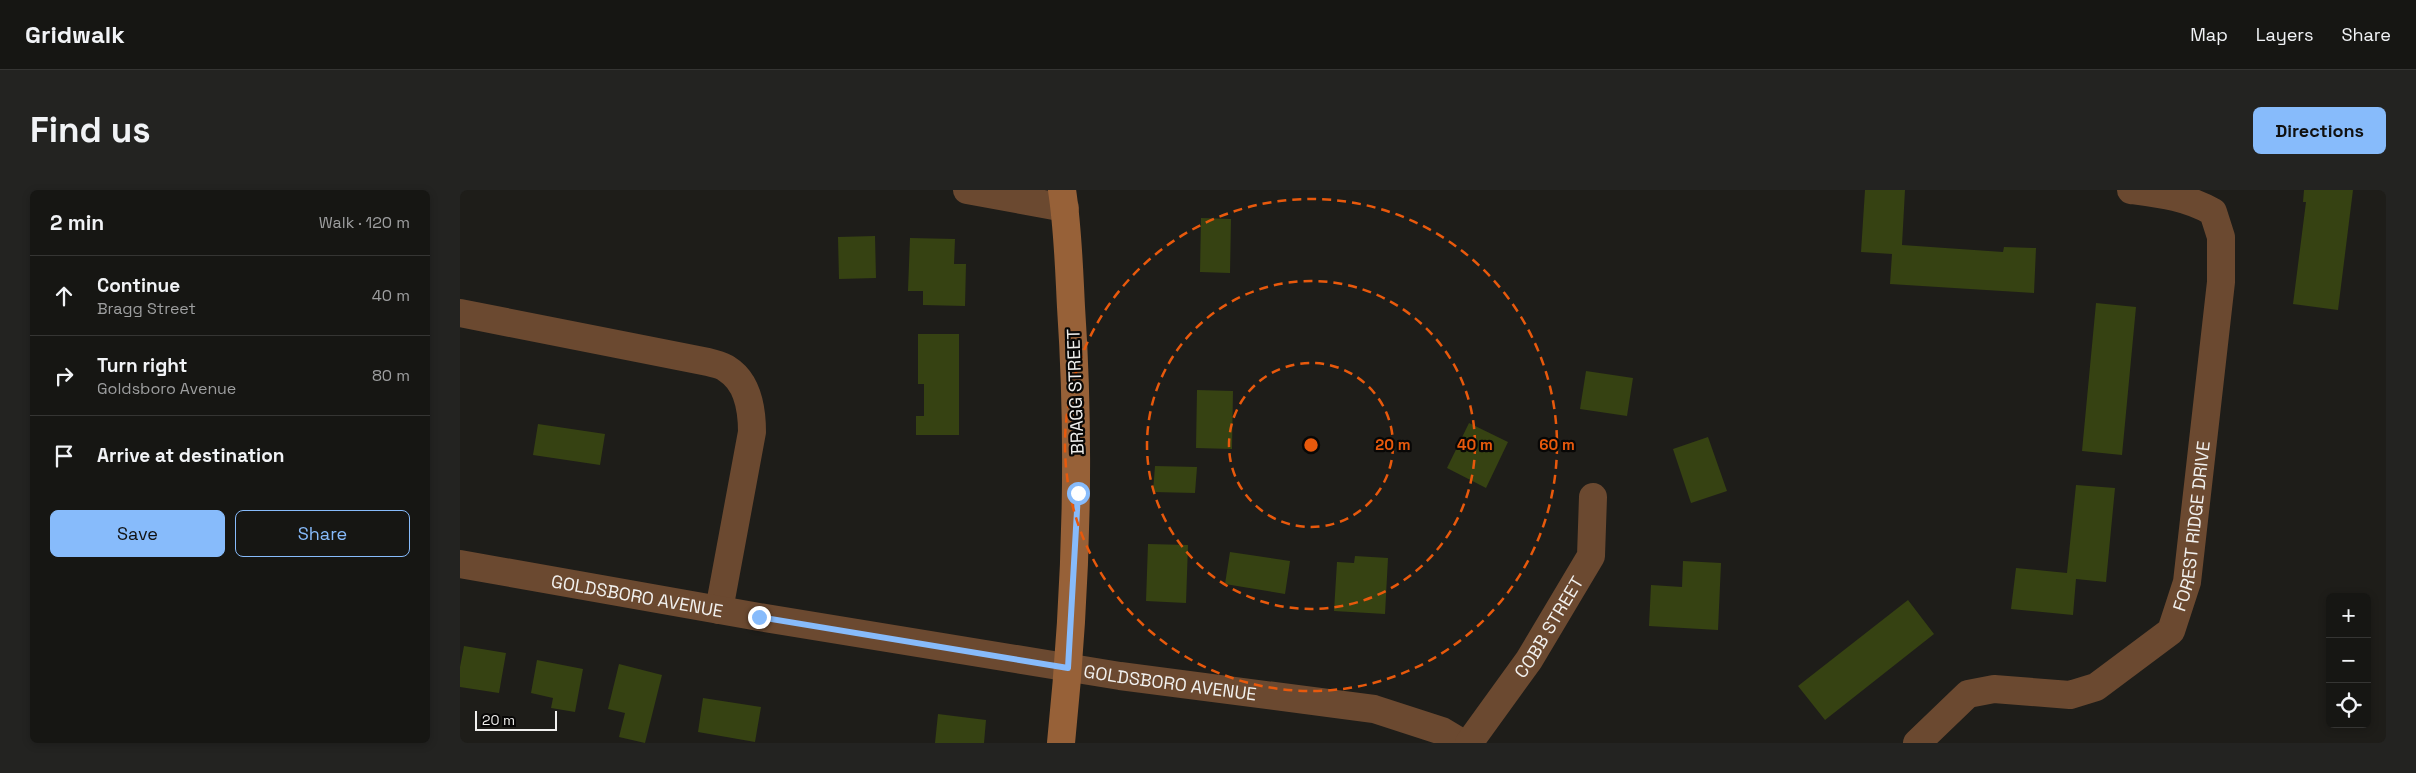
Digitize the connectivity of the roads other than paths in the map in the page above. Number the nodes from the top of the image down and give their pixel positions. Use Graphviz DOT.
graph roads {
  1 [pos="967,190"];
  2 [pos="2132,190"];
  3 [pos="1064,199"];
  4 [pos="460,313"];
  5 [pos="1593,497"];
  6 [pos="460,564"];
  7 [pos="719,610"];
  8 [pos="1068,668"];
  9 [pos="1061,743"];
  10 [pos="1462,743"];
  11 [pos="1469,743"];
  12 [pos="1918,743"];
  1 -- 3 [label="street"];
  2 -- 12 [label="street, FOREST RIDGE DRIVE"];
  3 -- 8 [label="street, BRAGG STREET"];
  4 -- 7 [label="street"];
  5 -- 11 [label="street, COBB STREET"];
  6 -- 7 [label="street, GOLDSBORO AVENUE"];
  7 -- 8 [label="street, GOLDSBORO AVENUE"];
  8 -- 9 [label="street, BRAGG STREET"];
  8 -- 10 [label="street, GOLDSBORO AVENUE"];
}
